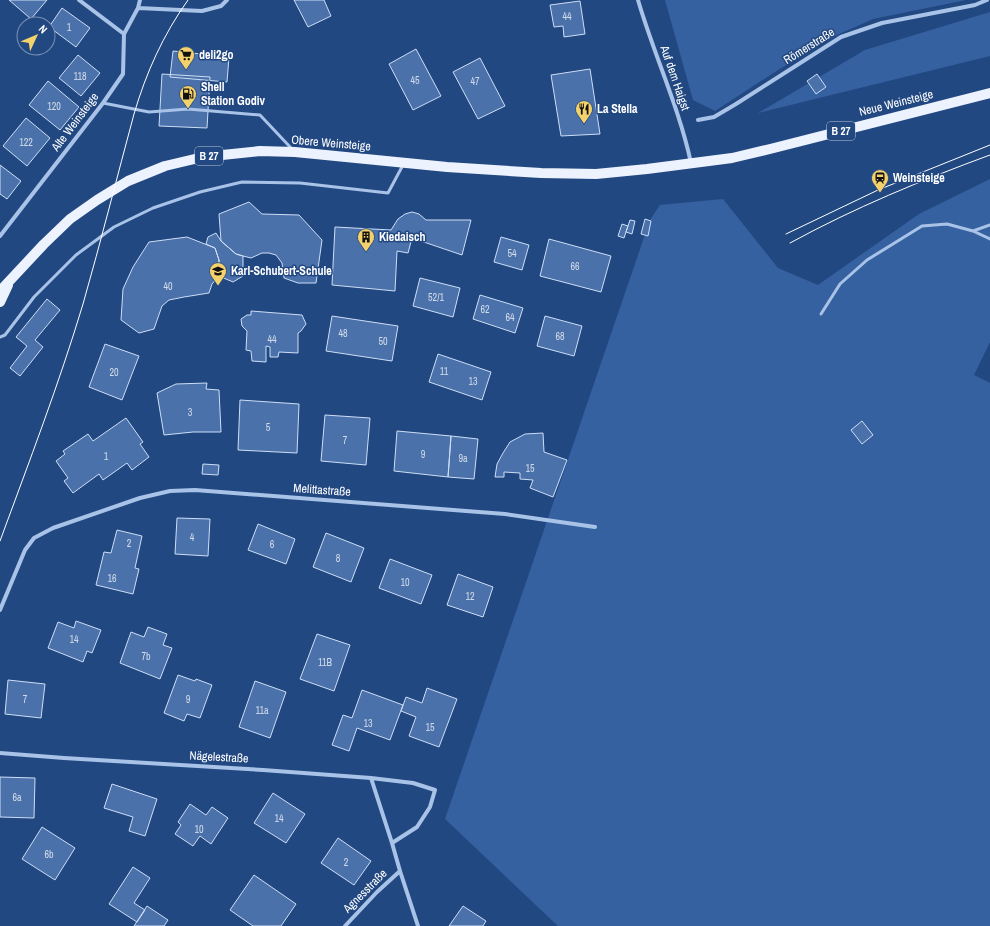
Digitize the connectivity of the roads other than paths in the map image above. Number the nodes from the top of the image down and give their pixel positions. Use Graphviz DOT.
graph roads {
  1 [pos="79,0"];
  2 [pos="140,0"];
  3 [pos="227,0"];
  4 [pos="638,0"];
  5 [pos="987,0"];
  6 [pos="138,8"];
  7 [pos="124,34"];
  8 [pos="990,93"];
  9 [pos="103,102"];
  10 [pos="698,120"];
  11 [pos="295,152"];
  12 [pos="404,163"];
  13 [pos="691,164"];
  14 [pos="990,225"];
  15 [pos="973,231"];
  16 [pos="0,236"];
  17 [pos="990,239"];
  18 [pos="9,282"];
  19 [pos="0,291"];
  20 [pos="0,302"];
  21 [pos="821,314"];
  22 [pos="0,337"];
  23 [pos="595,527"];
  24 [pos="0,610"];
  25 [pos="0,753"];
  26 [pos="370,778"];
  27 [pos="392,843"];
  28 [pos="400,871"];
  29 [pos="345,926"];
  30 [pos="418,926"];
  1 -- 7 [label="street"];
  2 -- 6 [label="street, Alte Weinsteige"];
  3 -- 6 [label="street"];
  4 -- 13 [label="street, Auf dem Haigst"];
  5 -- 10 [label="street, Römerstraße"];
  6 -- 7 [label="street, Alte Weinsteige"];
  7 -- 9 [label="street, Alte Weinsteige"];
  8 -- 13 [label="main road, Neue Weinsteige / B 27"];
  9 -- 11 [label="lane"];
  9 -- 16 [label="street, Alte Weinsteige"];
  11 -- 12 [label="main road, Obere Weinsteige / B 27"];
  11 -- 18 [label="main road, Obere Weinsteige / B 27"];
  12 -- 13 [label="main road, Obere Weinsteige / B 27"];
  12 -- 22 [label="lane"];
  14 -- 15 [label="lane"];
  15 -- 17 [label="lane"];
  15 -- 21 [label="lane"];
  18 -- 19 [label="main road, Obere Weinsteige / B 27"];
  18 -- 20 [label="main road, Obere Weinsteige / B 27"];
  23 -- 24 [label="street, Melittastraße"];
  25 -- 26 [label="street, Nägelestraße"];
  26 -- 27 [label="street"];
  26 -- 27 [label="street, Nägelestraße"];
  27 -- 28 [label="street"];
  28 -- 29 [label="street, Agnesstraße"];
  28 -- 30 [label="street"];
}
